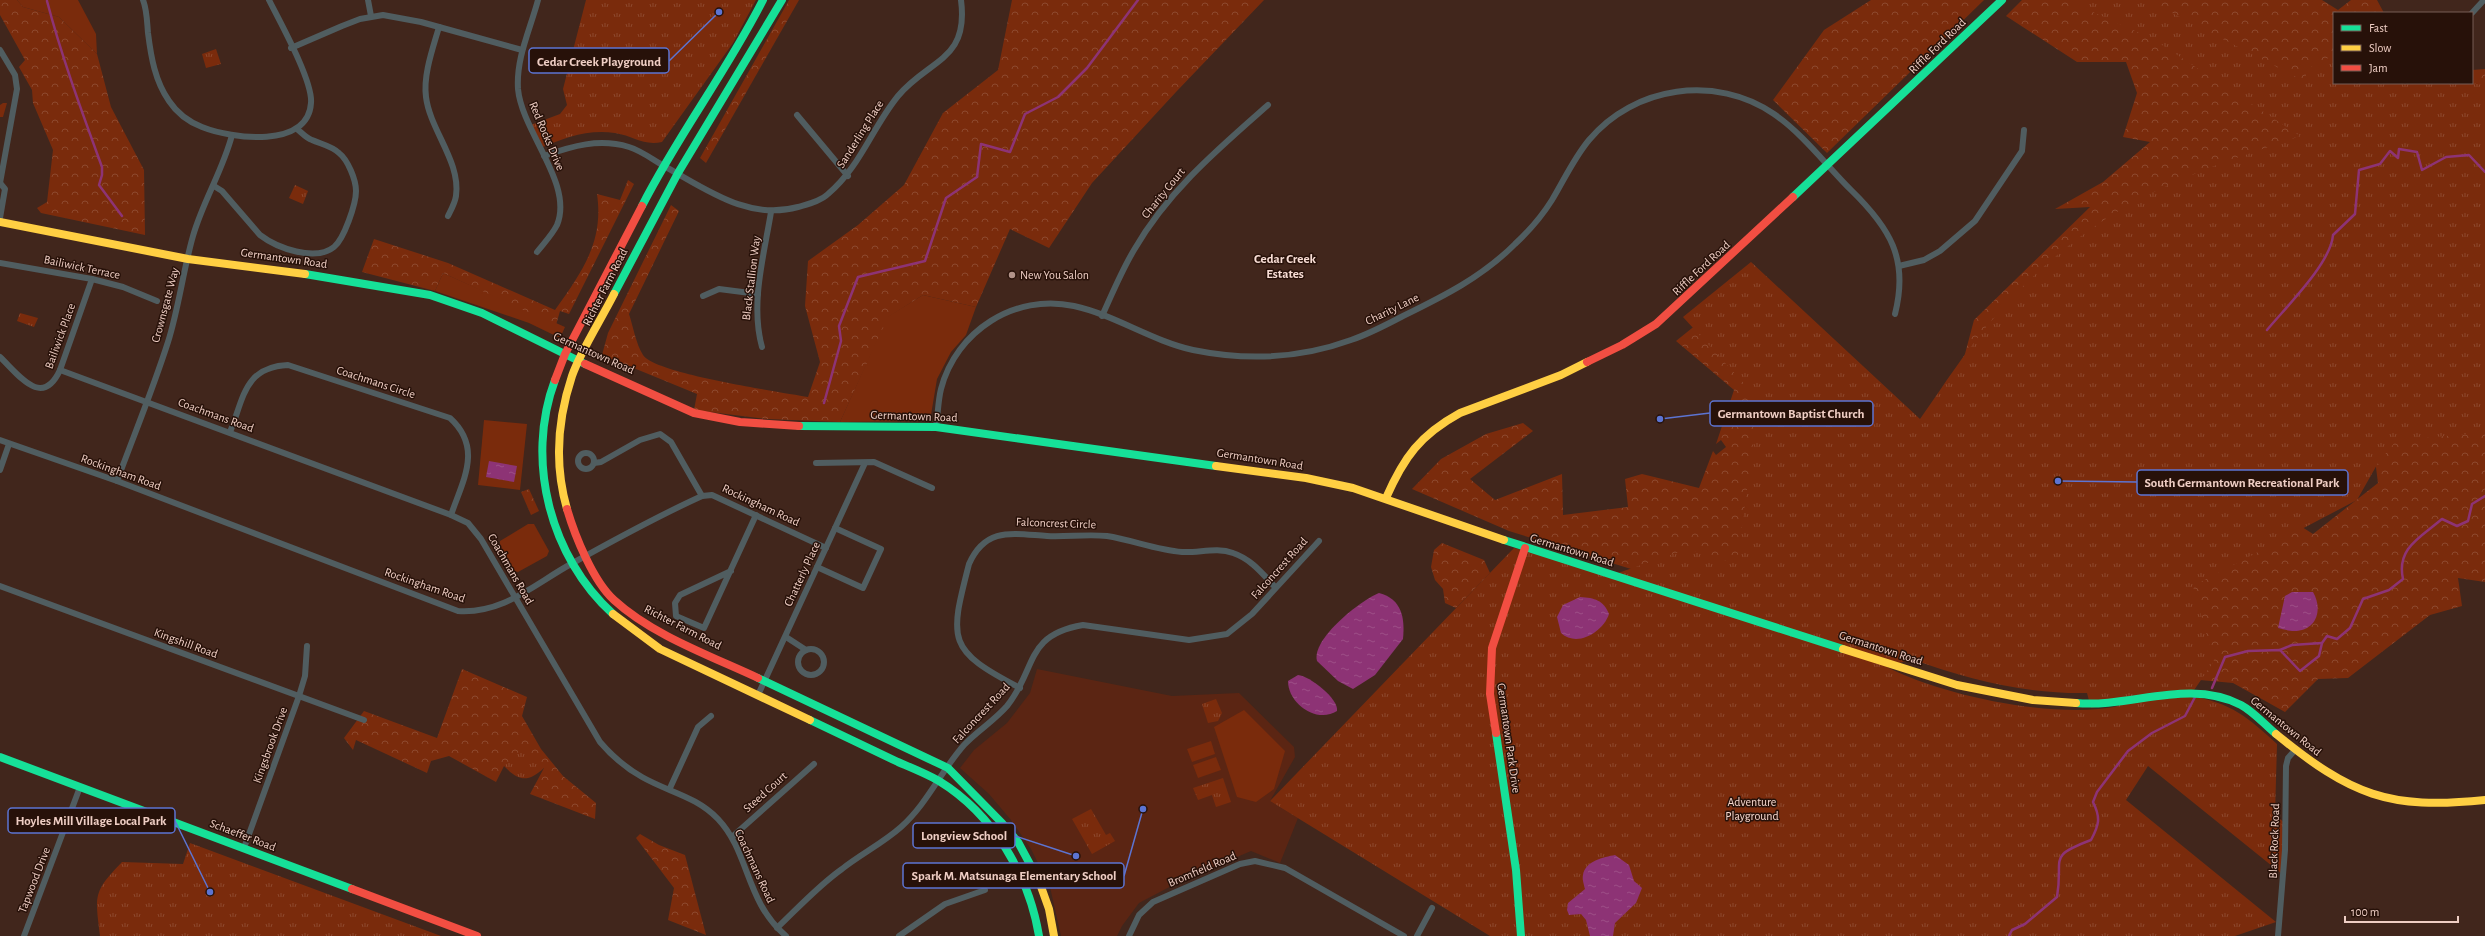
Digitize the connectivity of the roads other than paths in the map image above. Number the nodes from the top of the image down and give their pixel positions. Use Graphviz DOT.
graph roads {
  1 [pos="143,0"];
  2 [pos="269,0"];
  3 [pos="368,0"];
  4 [pos="538,0"];
  5 [pos="763,0"];
  6 [pos="782,0"];
  7 [pos="961,0"];
  8 [pos="2002,0"];
  9 [pos="2484,0"];
  10 [pos="2473,12"];
  11 [pos="371,16"];
  12 [pos="439,27"];
  13 [pos="291,48"];
  14 [pos="0,50"];
  15 [pos="522,50"];
  16 [pos="1268,105"];
  17 [pos="797,115"];
  18 [pos="297,129"];
  19 [pos="2024,130"];
  20 [pos="232,134"];
  21 [pos="544,156"];
  22 [pos="663,166"];
  23 [pos="1828,166"];
  24 [pos="678,173"];
  25 [pos="848,176"];
  26 [pos="0,183"];
  27 [pos="214,186"];
  28 [pos="771,212"];
  29 [pos="448,216"];
  30 [pos="0,218"];
  31 [pos="0,222"];
  32 [pos="536,252"];
  33 [pos="188,259"];
  34 [pos="0,263"];
  35 [pos="1899,266"];
  36 [pos="92,279"];
  37 [pos="758,294"];
  38 [pos="702,296"];
  39 [pos="157,301"];
  40 [pos="1895,314"];
  41 [pos="1102,316"];
  42 [pos="762,347"];
  43 [pos="565,354"];
  44 [pos="0,357"];
  45 [pos="581,361"];
  46 [pos="60,370"];
  47 [pos="147,402"];
  48 [pos="936,426"];
  49 [pos="230,432"];
  50 [pos="0,440"];
  51 [pos="9,444"];
  52 [pos="594,463"];
  53 [pos="816,463"];
  54 [pos="865,463"];
  55 [pos="0,470"];
  56 [pos="117,481"];
  57 [pos="932,488"];
  58 [pos="702,496"];
  59 [pos="1386,498"];
  60 [pos="450,515"];
  61 [pos="756,515"];
  62 [pos="835,528"];
  63 [pos="1319,541"];
  64 [pos="826,548"];
  65 [pos="1525,548"];
  66 [pos="585,556"];
  67 [pos="572,564"];
  68 [pos="817,567"];
  69 [pos="731,571"];
  70 [pos="0,586"];
  71 [pos="1275,587"];
  72 [pos="515,598"];
  73 [pos="786,637"];
  74 [pos="307,646"];
  75 [pos="806,650"];
  76 [pos="766,680"];
  77 [pos="1020,688"];
  78 [pos="758,695"];
  79 [pos="299,696"];
  80 [pos="711,716"];
  81 [pos="364,720"];
  82 [pos="2294,750"];
  83 [pos="0,757"];
  84 [pos="814,764"];
  85 [pos="948,768"];
  86 [pos="939,781"];
  87 [pos="80,787"];
  88 [pos="670,788"];
  89 [pos="2485,800"];
  90 [pos="732,837"];
  91 [pos="244,848"];
  92 [pos="985,890"];
  93 [pos="1432,908"];
  94 [pos="777,928"];
  95 [pos="473,935"];
  96 [pos="24,936"];
  97 [pos="786,936"];
  98 [pos="899,936"];
  99 [pos="1039,936"];
  100 [pos="1054,936"];
  101 [pos="1129,936"];
  102 [pos="1404,936"];
  103 [pos="1417,936"];
  104 [pos="1521,936"];
  105 [pos="2278,936"];
  1 -- 20 [label="street"];
  2 -- 13 [label="street"];
  3 -- 11 [label="street"];
  4 -- 15 [label="street, Red Rocks Drive"];
  5 -- 22 [label="main road, Richter Farm Road"];
  6 -- 24 [label="main road, Richter Farm Road"];
  7 -- 25 [label="street, Sanderling Place"];
  8 -- 23 [label="main road, Riffle Ford Road"];
  9 -- 10 [label="street"];
  11 -- 12 [label="street"];
  11 -- 13 [label="street"];
  12 -- 15 [label="street"];
  12 -- 29 [label="street"];
  13 -- 18 [label="street"];
  14 -- 26 [label="street"];
  15 -- 21 [label="street, Red Rocks Drive"];
  16 -- 41 [label="street, Charity Court"];
  17 -- 25 [label="street"];
  18 -- 20 [label="street"];
  18 -- 27 [label="street"];
  19 -- 35 [label="street"];
  20 -- 27 [label="street, Crownsgate Way"];
  21 -- 22 [label="street, Sanderling Place"];
  21 -- 32 [label="street, Red Rocks Drive"];
  22 -- 24 [label="street, Sanderling Place"];
  22 -- 43 [label="main road, Richter Farm Road"];
  23 -- 35 [label="street, Charity Lane"];
  23 -- 41 [label="street, Charity Lane"];
  23 -- 59 [label="main road, Riffle Ford Road"];
  24 -- 28 [label="street, Sanderling Place"];
  24 -- 45 [label="main road, Richter Farm Road"];
  25 -- 28 [label="street, Sanderling Place"];
  26 -- 30 [label="street"];
  27 -- 33 [label="street, Crownsgate Way"];
  28 -- 37 [label="street, Black Stallion Way"];
  31 -- 33 [label="main road, Germantown Road"];
  33 -- 43 [label="main road, Germantown Road"];
  33 -- 47 [label="street, Crownsgate Way"];
  34 -- 36 [label="street, Bailiwick Terrace"];
  35 -- 40 [label="street, Charity Lane"];
  36 -- 39 [label="street, Bailiwick Terrace"];
  36 -- 46 [label="street, Bailiwick Place"];
  37 -- 38 [label="street"];
  37 -- 42 [label="street, Black Stallion Way"];
  41 -- 48 [label="street, Charity Lane"];
  43 -- 45 [label="main road, Germantown Road"];
  43 -- 67 [label="main road, Richter Farm Road"];
  44 -- 46 [label="street, Bailiwick Place"];
  45 -- 48 [label="main road, Germantown Road"];
  45 -- 66 [label="main road, Richter Farm Road"];
  46 -- 47 [label="street, Coachmans Road"];
  47 -- 49 [label="street, Coachmans Road"];
  47 -- 56 [label="street, Crownsgate Way"];
  48 -- 59 [label="main road, Germantown Road"];
  49 -- 60 [label="street, Coachmans Road"];
  49 -- 60 [label="street, Coachmans Circle"];
  50 -- 51 [label="street, Rockingham Road"];
  51 -- 55 [label="street"];
  51 -- 56 [label="street, Rockingham Road"];
  52 -- 58 [label="street"];
  53 -- 54 [label="street"];
  54 -- 57 [label="street"];
  54 -- 62 [label="street, Chatterly Place"];
  56 -- 72 [label="street, Rockingham Road"];
  58 -- 61 [label="street, Rockingham Road"];
  58 -- 66 [label="street, Rockingham Road"];
  59 -- 65 [label="main road, Germantown Road"];
  60 -- 72 [label="street, Coachmans Road"];
  61 -- 64 [label="street, Rockingham Road"];
  61 -- 69 [label="street"];
  62 -- 64 [label="street, Chatterly Place"];
  62 -- 68 [label="street"];
  63 -- 71 [label="street, Falconcrest Road"];
  64 -- 68 [label="street, Chatterly Place"];
  65 -- 82 [label="main road, Germantown Road"];
  65 -- 104 [label="main road, Germantown Park Drive"];
  66 -- 67 [label="street, Rockingham Road"];
  66 -- 76 [label="main road, Richter Farm Road"];
  67 -- 72 [label="street, Rockingham Road"];
  67 -- 78 [label="main road, Richter Farm Road"];
  68 -- 73 [label="street, Chatterly Place"];
  69 -- 69 [label="street"];
  70 -- 79 [label="street, Kingshill Road"];
  71 -- 77 [label="street, Falconcrest Road"];
  71 -- 77 [label="street, Falconcrest Circle"];
  72 -- 88 [label="street, Coachmans Road"];
  73 -- 75 [label="street"];
  73 -- 76 [label="street, Chatterly Place"];
  74 -- 79 [label="street, Kingsbrook Drive"];
  75 -- 75 [label="street"];
  76 -- 78 [label="street, Chatterly Place"];
  76 -- 85 [label="main road, Richter Farm Road"];
  77 -- 85 [label="street, Falconcrest Road"];
  78 -- 86 [label="main road, Richter Farm Road"];
  79 -- 81 [label="street, Kingshill Road"];
  79 -- 91 [label="street, Kingsbrook Drive"];
  80 -- 88 [label="street"];
  82 -- 89 [label="main road, Germantown Road"];
  82 -- 105 [label="street, Black Rock Road"];
  83 -- 87 [label="main road, Schaeffer Road"];
  84 -- 90 [label="street, Steed Court"];
  85 -- 86 [label="street, Falconcrest Road"];
  85 -- 100 [label="main road, Richter Farm Road"];
  86 -- 94 [label="street, Falconcrest Road"];
  86 -- 99 [label="main road, Richter Farm Road"];
  87 -- 91 [label="main road, Schaeffer Road"];
  87 -- 96 [label="street, Tapwood Drive"];
  88 -- 90 [label="street, Coachmans Road"];
  90 -- 94 [label="street, Coachmans Road"];
  91 -- 95 [label="main road, Schaeffer Road"];
  92 -- 98 [label="street"];
  93 -- 103 [label="street"];
  94 -- 97 [label="street, Coachmans Road"];
  101 -- 102 [label="street, Bromfield Road"];
}
